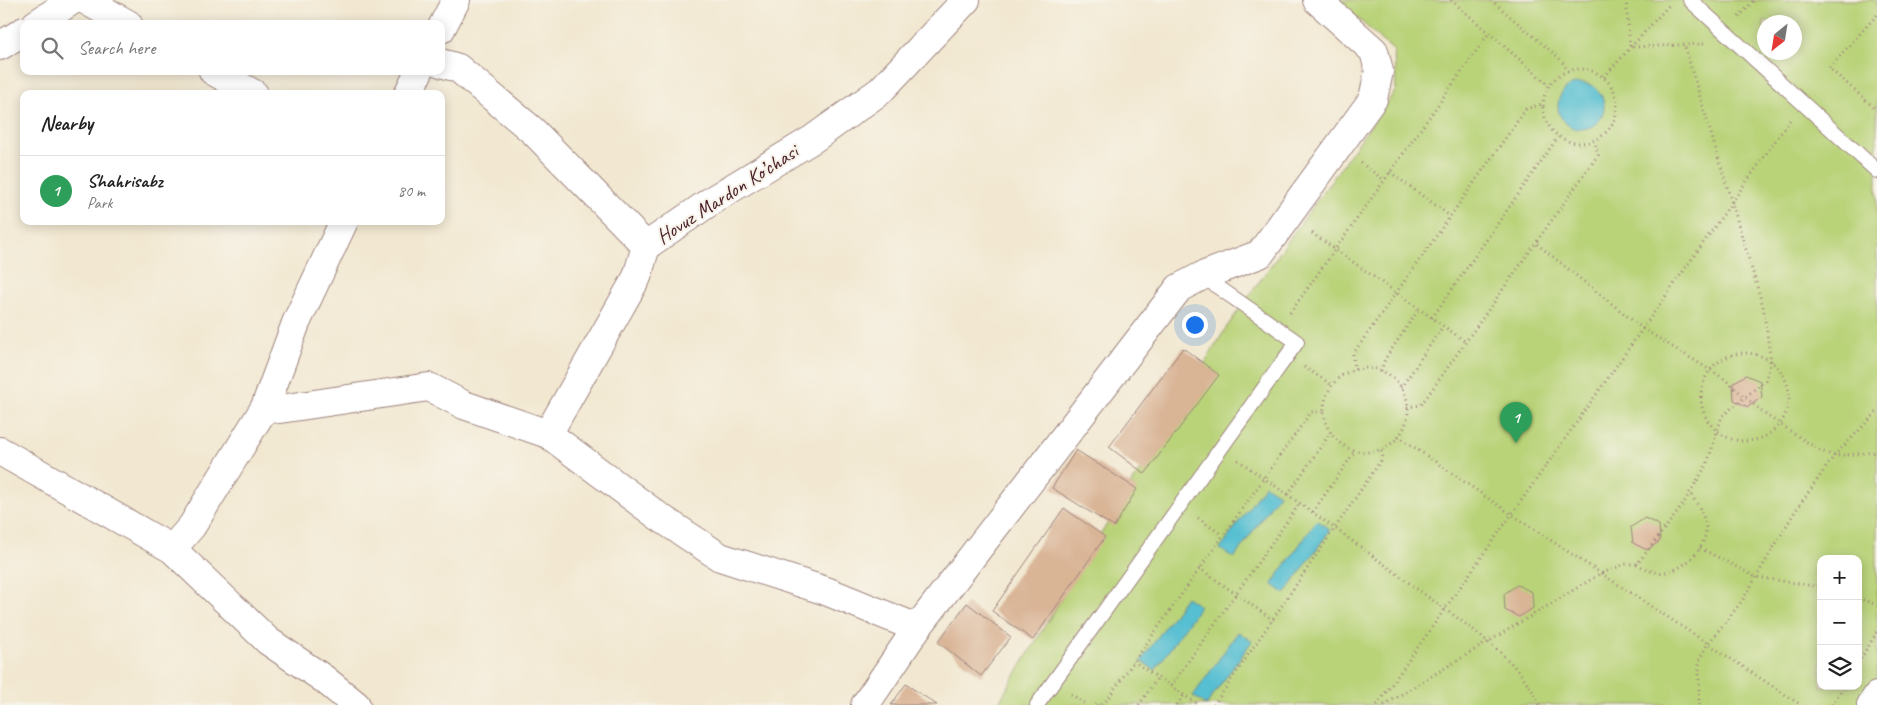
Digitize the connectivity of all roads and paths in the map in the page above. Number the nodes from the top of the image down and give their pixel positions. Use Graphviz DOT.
graph roads {
  1 [pos="73,0"];
  2 [pos="85,0"];
  3 [pos="456,0"];
  4 [pos="966,0"];
  5 [pos="1317,0"];
  6 [pos="1451,0"];
  7 [pos="1491,0"];
  8 [pos="1626,0"];
  9 [pos="1673,0"];
  10 [pos="1690,0"];
  11 [pos="1877,15"];
  12 [pos="42,20"];
  13 [pos="121,20"];
  14 [pos="445,21"];
  15 [pos="1489,33"];
  16 [pos="20,34"];
  17 [pos="1738,43"];
  18 [pos="1684,44"];
  19 [pos="0,46"];
  20 [pos="1630,48"];
  21 [pos="445,64"];
  22 [pos="1568,71"];
  23 [pos="220,75"];
  24 [pos="417,75"];
  25 [pos="1604,77"];
  26 [pos="1549,85"];
  27 [pos="247,90"];
  28 [pos="410,90"];
  29 [pos="1802,103"];
  30 [pos="1542,104"];
  31 [pos="1877,110"];
  32 [pos="1558,137"];
  33 [pos="1595,141"];
  34 [pos="1356,160"];
  35 [pos="1877,171"];
  36 [pos="1390,172"];
  37 [pos="1384,180"];
  38 [pos="1732,202"];
  39 [pos="1450,216"];
  40 [pos="342,225"];
  41 [pos="1306,228"];
  42 [pos="1537,244"];
  43 [pos="646,246"];
  44 [pos="1335,249"];
  45 [pos="1202,276"];
  46 [pos="1396,292"];
  47 [pos="1419,309"];
  48 [pos="1432,318"];
  49 [pos="1444,326"];
  50 [pos="1642,328"];
  51 [pos="1279,330"];
  52 [pos="1466,342"];
  53 [pos="1287,356"];
  54 [pos="1771,361"];
  55 [pos="1354,370"];
  56 [pos="1710,370"];
  57 [pos="1381,371"];
  58 [pos="1332,385"];
  59 [pos="1401,388"];
  60 [pos="1746,397"];
  61 [pos="265,406"];
  62 [pos="1407,407"];
  63 [pos="1324,412"];
  64 [pos="1877,412"];
  65 [pos="1780,424"];
  66 [pos="1717,430"];
  67 [pos="1331,432"];
  68 [pos="548,434"];
  69 [pos="1398,436"];
  70 [pos="1220,449"];
  71 [pos="1381,449"];
  72 [pos="1355,450"];
  73 [pos="0,451"];
  74 [pos="1877,452"];
  75 [pos="1834,456"];
  76 [pos="1263,478"];
  77 [pos="1690,493"];
  78 [pos="1288,494"];
  79 [pos="1300,503"];
  80 [pos="1180,506"];
  81 [pos="1313,512"];
  82 [pos="1511,514"];
  83 [pos="1336,528"];
  84 [pos="1222,535"];
  85 [pos="1700,548"];
  86 [pos="172,549"];
  87 [pos="1637,564"];
  88 [pos="1199,568"];
  89 [pos="1600,574"];
  90 [pos="1756,577"];
  91 [pos="1817,586"];
  92 [pos="1236,594"];
  93 [pos="1862,599"];
  94 [pos="1877,605"];
  95 [pos="1444,609"];
  96 [pos="1273,620"];
  97 [pos="917,628"];
  98 [pos="1877,632"];
  99 [pos="1488,641"];
  100 [pos="1707,644"];
  101 [pos="1862,656"];
  102 [pos="1134,661"];
  103 [pos="1158,677"];
  104 [pos="1171,686"];
  105 [pos="1841,690"];
  106 [pos="1184,695"];
  107 [pos="1877,696"];
  108 [pos="356,705"];
  109 [pos="865,705"];
  110 [pos="1037,705"];
  111 [pos="1096,705"];
  112 [pos="1102,705"];
  113 [pos="1139,705"];
  114 [pos="1177,705"];
  115 [pos="1199,705"];
  116 [pos="1214,705"];
  117 [pos="1377,705"];
  118 [pos="1384,705"];
  119 [pos="1539,705"];
  120 [pos="1699,705"];
  121 [pos="1801,705"];
  122 [pos="1832,705"];
  123 [pos="1871,705"];
  1 -- 12 [label="street"];
  2 -- 13 [label="street"];
  3 -- 14 [label="street"];
  4 -- 43 [label="street, Hovuz Mardon Ko’chasi"];
  5 -- 45 [label="street"];
  6 -- 15 [label="path"];
  7 -- 22 [label="path"];
  8 -- 20 [label="path"];
  9 -- 20 [label="path"];
  10 -- 17 [label="lane"];
  11 -- 31 [label="path"];
  15 -- 26 [label="path"];
  15 -- 36 [label="path"];
  16 -- 19 [label="street"];
  17 -- 18 [label="path"];
  17 -- 29 [label="lane"];
  18 -- 20 [label="path"];
  18 -- 38 [label="path"];
  20 -- 25 [label="path"];
  21 -- 43 [label="street"];
  22 -- 25 [label="path"];
  22 -- 26 [label="path"];
  23 -- 27 [label="street"];
  24 -- 28 [label="street"];
  25 -- 33 [label="path"];
  26 -- 30 [label="path"];
  29 -- 35 [label="lane"];
  29 -- 38 [label="path"];
  30 -- 32 [label="path"];
  30 -- 39 [label="path"];
  32 -- 33 [label="path"];
  32 -- 48 [label="path"];
  33 -- 42 [label="path"];
  34 -- 37 [label="path"];
  36 -- 37 [label="path"];
  36 -- 39 [label="path"];
  37 -- 44 [label="path"];
  38 -- 50 [label="path"];
  38 -- 54 [label="path"];
  39 -- 46 [label="path"];
  40 -- 61 [label="street"];
  41 -- 44 [label="path"];
  42 -- 50 [label="path"];
  42 -- 52 [label="path"];
  43 -- 68 [label="street, Hovuz Mardon Ko’chasi"];
  44 -- 46 [label="path"];
  44 -- 51 [label="path"];
  45 -- 51 [label="lane"];
  45 -- 97 [label="street"];
  46 -- 47 [label="path"];
  46 -- 55 [label="path"];
  47 -- 48 [label="path"];
  47 -- 57 [label="path"];
  48 -- 49 [label="path"];
  49 -- 52 [label="path"];
  49 -- 59 [label="path"];
  50 -- 56 [label="path"];
  50 -- 82 [label="path"];
  51 -- 53 [label="lane"];
  52 -- 62 [label="path"];
  53 -- 58 [label="path"];
  53 -- 70 [label="lane"];
  54 -- 56 [label="path"];
  54 -- 60 [label="path"];
  54 -- 65 [label="path"];
  55 -- 57 [label="path"];
  55 -- 58 [label="path"];
  56 -- 60 [label="path"];
  56 -- 66 [label="path"];
  57 -- 59 [label="path"];
  58 -- 63 [label="path"];
  59 -- 62 [label="path"];
  60 -- 65 [label="path"];
  60 -- 66 [label="path"];
  61 -- 68 [label="street"];
  61 -- 86 [label="street"];
  62 -- 69 [label="path"];
  63 -- 67 [label="path"];
  63 -- 76 [label="path"];
  64 -- 75 [label="path"];
  65 -- 66 [label="path"];
  65 -- 75 [label="path"];
  66 -- 77 [label="path"];
  67 -- 72 [label="path"];
  67 -- 78 [label="path"];
  68 -- 97 [label="street"];
  69 -- 71 [label="path"];
  69 -- 82 [label="path"];
  70 -- 76 [label="path"];
  70 -- 80 [label="lane"];
  71 -- 72 [label="path"];
  71 -- 83 [label="path"];
  72 -- 81 [label="path"];
  73 -- 86 [label="street"];
  74 -- 75 [label="path"];
  75 -- 90 [label="path"];
  76 -- 78 [label="path"];
  76 -- 84 [label="path"];
  77 -- 85 [label="path"];
  77 -- 87 [label="path"];
  78 -- 79 [label="path"];
  79 -- 81 [label="path"];
  79 -- 92 [label="path"];
  80 -- 84 [label="path"];
  80 -- 110 [label="lane"];
  81 -- 83 [label="path"];
  82 -- 89 [label="path"];
  82 -- 95 [label="path"];
  83 -- 95 [label="path"];
  83 -- 96 [label="path"];
  84 -- 88 [label="path"];
  85 -- 87 [label="path"];
  85 -- 90 [label="path"];
  86 -- 108 [label="street"];
  87 -- 89 [label="path"];
  88 -- 92 [label="path"];
  88 -- 102 [label="path"];
  89 -- 99 [label="path"];
  89 -- 100 [label="path"];
  90 -- 91 [label="path"];
  90 -- 100 [label="path"];
  92 -- 96 [label="path"];
  92 -- 104 [label="path"];
  93 -- 94 [label="path"];
  95 -- 99 [label="path"];
  95 -- 117 [label="path"];
  96 -- 116 [label="path"];
  97 -- 109 [label="street"];
  98 -- 101 [label="path"];
  99 -- 118 [label="path"];
  99 -- 119 [label="path"];
  100 -- 120 [label="path"];
  100 -- 121 [label="path"];
  102 -- 103 [label="path"];
  102 -- 112 [label="path"];
  103 -- 104 [label="path"];
  103 -- 113 [label="path"];
  104 -- 106 [label="path"];
  105 -- 122 [label="path"];
  106 -- 114 [label="path"];
  106 -- 115 [label="path"];
  107 -- 123 [label="street"];
  111 -- 112 [label="path"];
}
